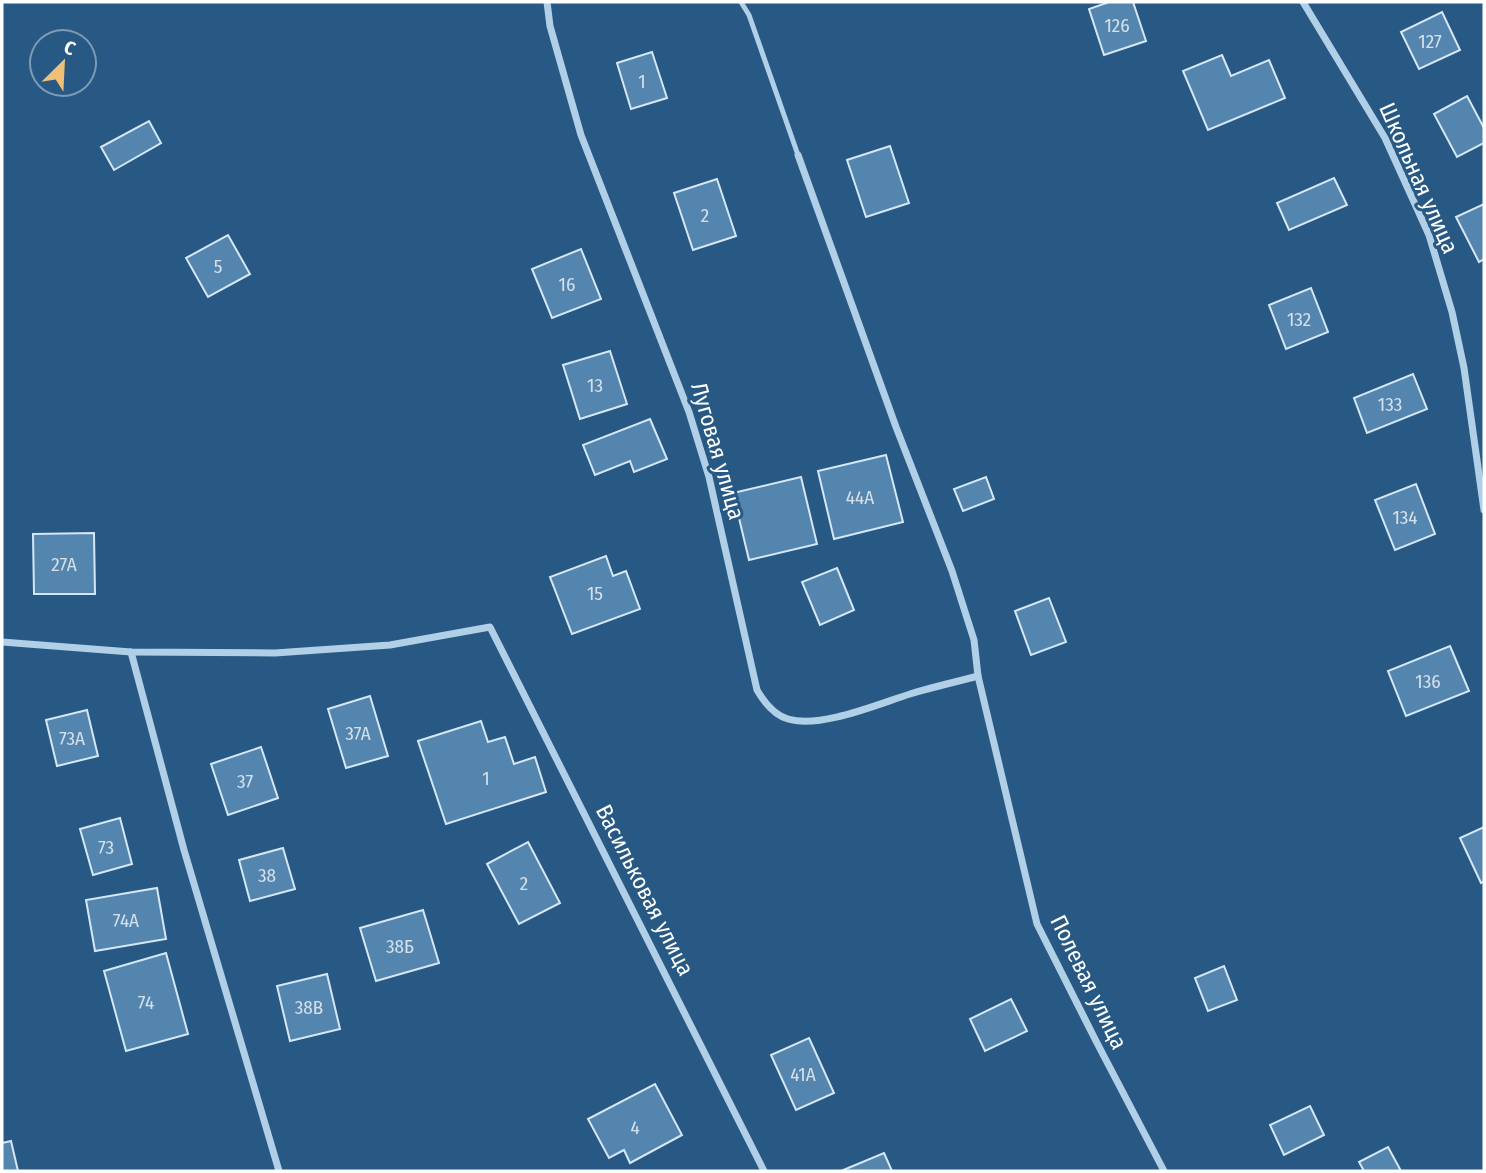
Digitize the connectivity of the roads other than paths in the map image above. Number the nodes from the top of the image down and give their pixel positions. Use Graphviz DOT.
graph roads {
  1 [pos="547,2"];
  2 [pos="741,2"];
  3 [pos="1303,2"];
  4 [pos="798,155"];
  5 [pos="1484,510"];
  6 [pos="2,642"];
  7 [pos="131,652"];
  8 [pos="978,676"];
  9 [pos="279,1171"];
  10 [pos="764,1171"];
  11 [pos="1164,1171"];
  1 -- 8 [label="street, Луговая улица"];
  2 -- 4 [label="lane"];
  3 -- 5 [label="street, Школьная улица"];
  4 -- 8 [label="street, Полевая улица"];
  6 -- 7 [label="street"];
  7 -- 9 [label="street"];
  7 -- 10 [label="street, Васильковая улица"];
  8 -- 11 [label="street, Полевая улица"];
}
